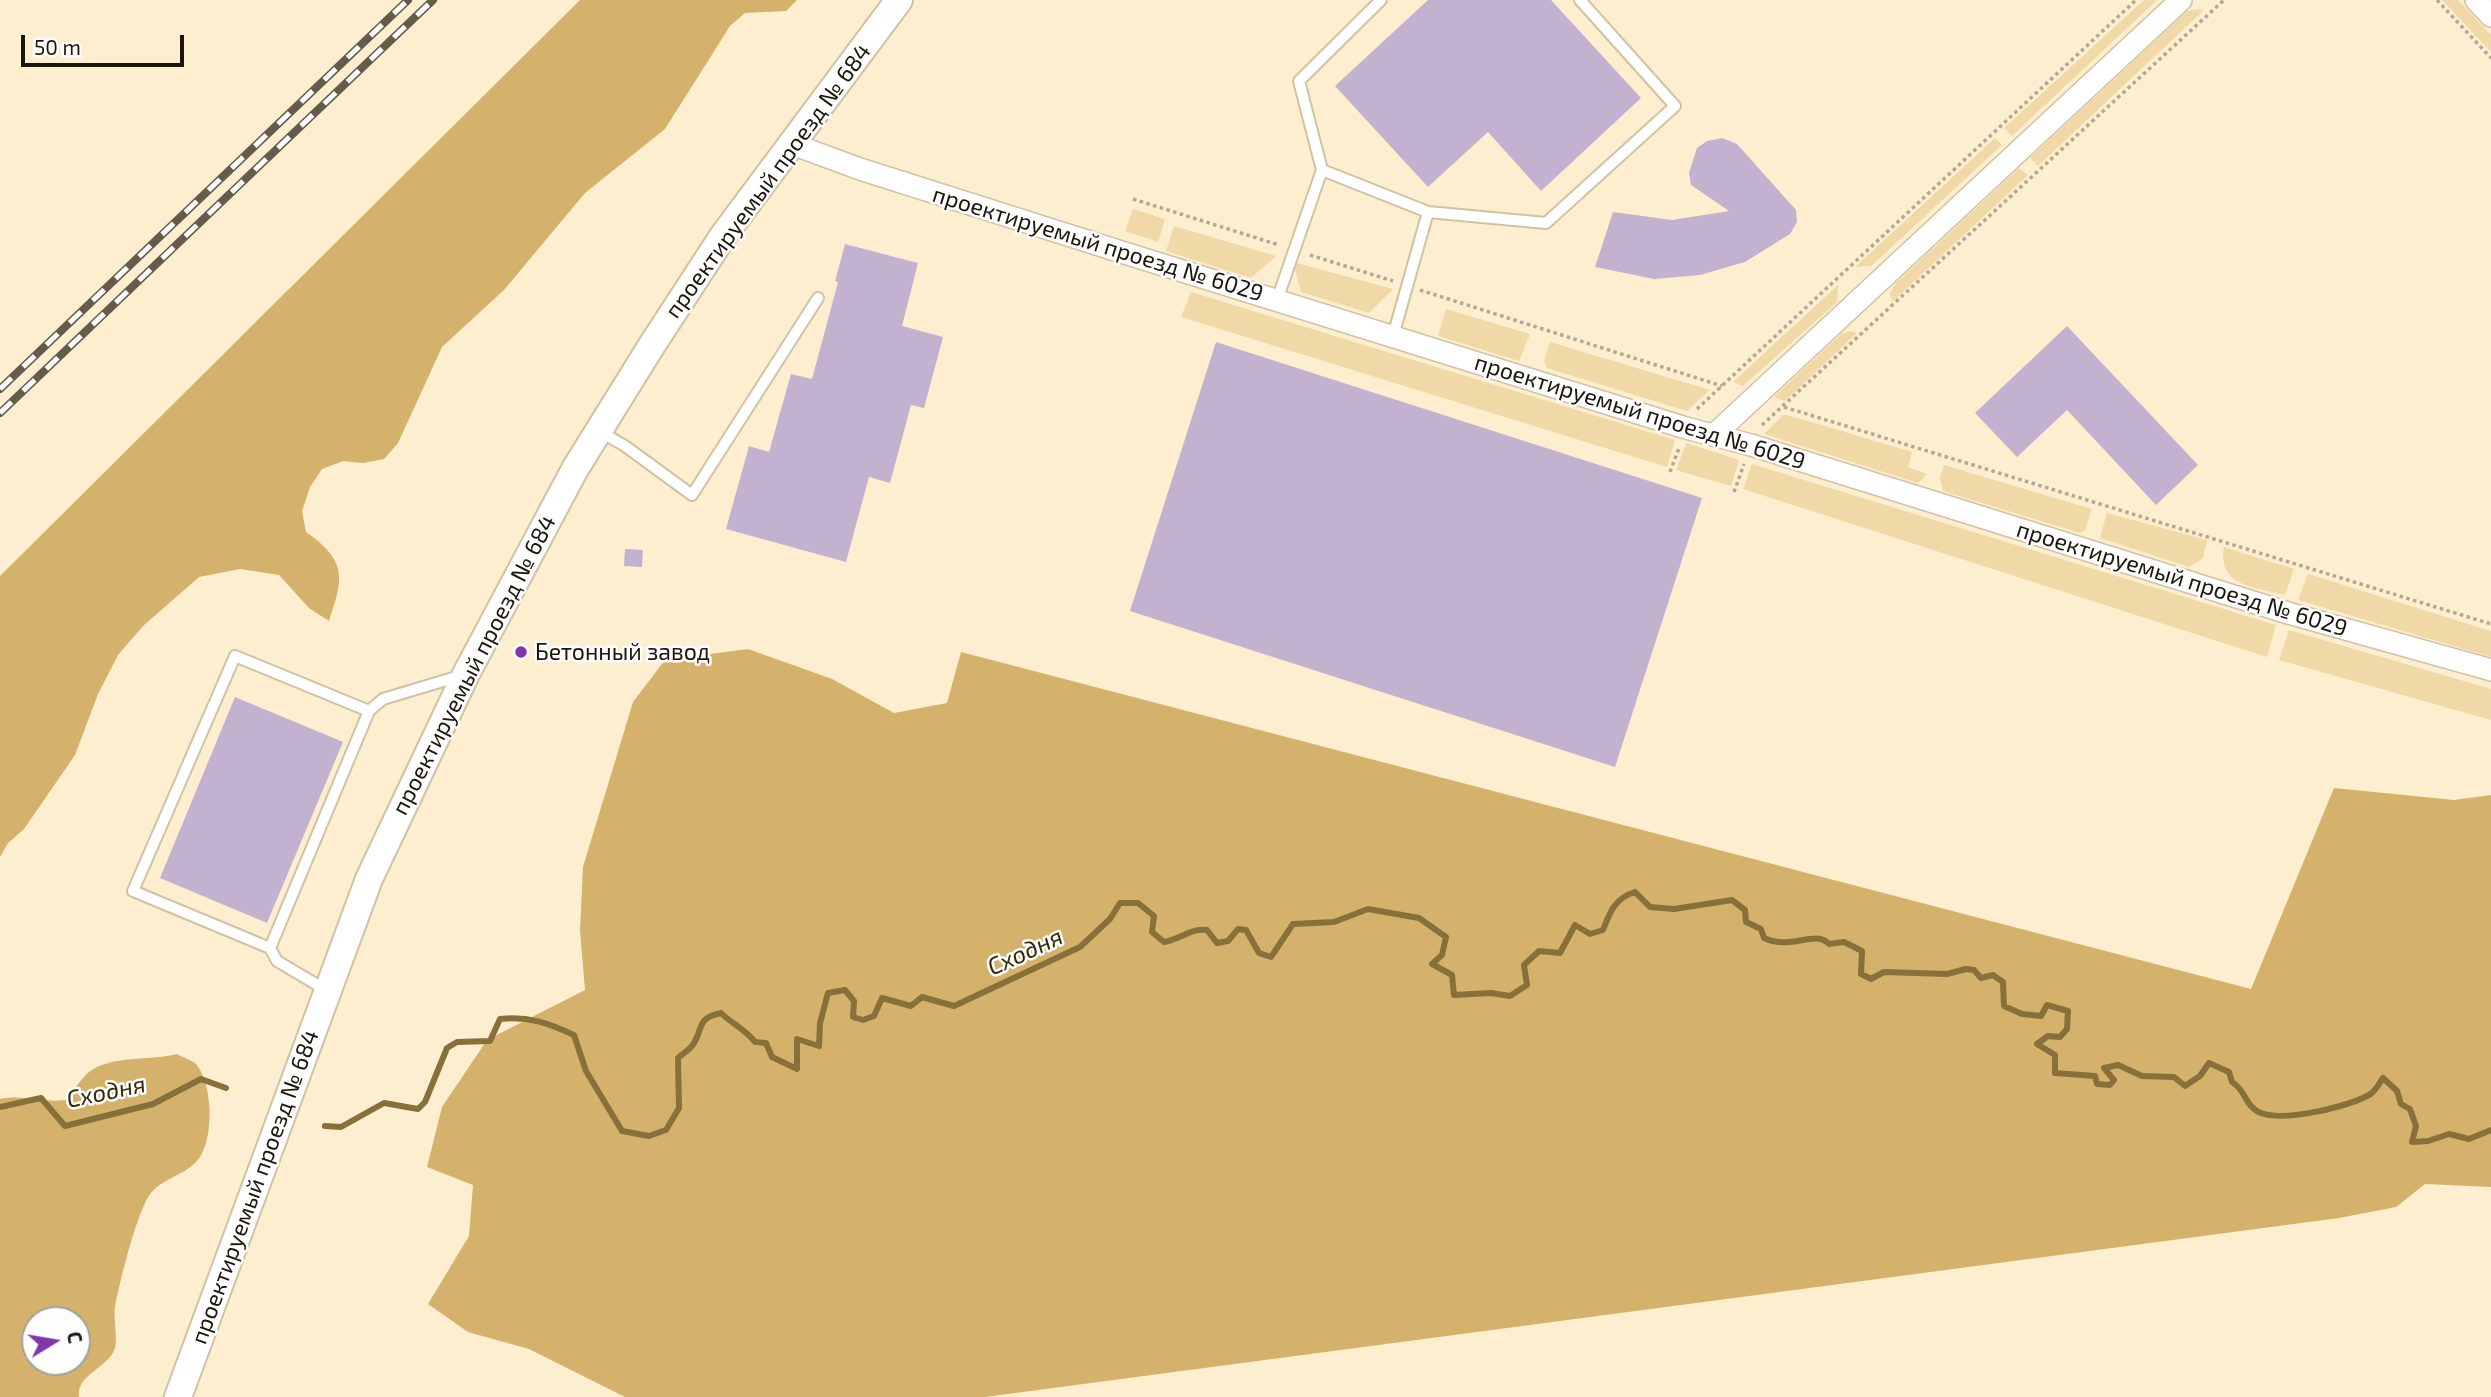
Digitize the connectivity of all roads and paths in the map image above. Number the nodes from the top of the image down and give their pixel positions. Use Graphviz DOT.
graph roads {
  1 [pos="899,0"];
  2 [pos="1381,0"];
  3 [pos="1580,0"];
  4 [pos="2136,0"];
  5 [pos="2180,0"];
  6 [pos="2224,0"];
  7 [pos="2437,0"];
  8 [pos="2476,0"];
  9 [pos="2491,16"];
  10 [pos="2491,58"];
  11 [pos="792,144"];
  12 [pos="1322,170"];
  13 [pos="1133,199"];
  14 [pos="1428,212"];
  15 [pos="1294,250"];
  16 [pos="1406,286"];
  17 [pos="818,298"];
  18 [pos="1277,300"];
  19 [pos="1393,337"];
  20 [pos="1722,386"];
  21 [pos="1784,407"];
  22 [pos="1691,414"];
  23 [pos="598,430"];
  24 [pos="1757,430"];
  25 [pos="1714,435"];
  26 [pos="1682,439"];
  27 [pos="1745,459"];
  28 [pos="1670,472"];
  29 [pos="1734,492"];
  30 [pos="2491,624"];
  31 [pos="2491,670"];
  32 [pos="466,674"];
  33 [pos="369,711"];
  34 [pos="270,948"];
  35 [pos="326,990"];
  36 [pos="178,1397"];
  1 -- 11 [label="street, проектируемый проезд № 684"];
  2 -- 12 [label="lane"];
  3 -- 14 [label="lane"];
  4 -- 20 [label="path"];
  5 -- 25 [label="street"];
  6 -- 21 [label="path"];
  7 -- 10 [label="path"];
  8 -- 9 [label="street"];
  11 -- 18 [label="street, проектируемый проезд № 6029"];
  11 -- 23 [label="street, проектируемый проезд № 684"];
  12 -- 14 [label="lane"];
  12 -- 15 [label="lane"];
  13 -- 15 [label="path"];
  14 -- 16 [label="lane"];
  15 -- 16 [label="path"];
  15 -- 18 [label="lane"];
  16 -- 19 [label="lane"];
  16 -- 20 [label="path"];
  17 -- 23 [label="lane"];
  18 -- 19 [label="street, проектируемый проезд № 6029"];
  19 -- 25 [label="street, проектируемый проезд № 6029"];
  20 -- 22 [label="path"];
  21 -- 24 [label="path"];
  21 -- 30 [label="path"];
  23 -- 32 [label="street, проектируемый проезд № 684"];
  25 -- 31 [label="street, проектируемый проезд № 6029"];
  26 -- 28 [label="path"];
  27 -- 29 [label="path"];
  32 -- 33 [label="lane"];
  32 -- 35 [label="street, проектируемый проезд № 684"];
  33 -- 34 [label="lane"];
  33 -- 34 [label="lane"];
  34 -- 35 [label="lane"];
  35 -- 36 [label="street, проектируемый проезд № 684"];
}
